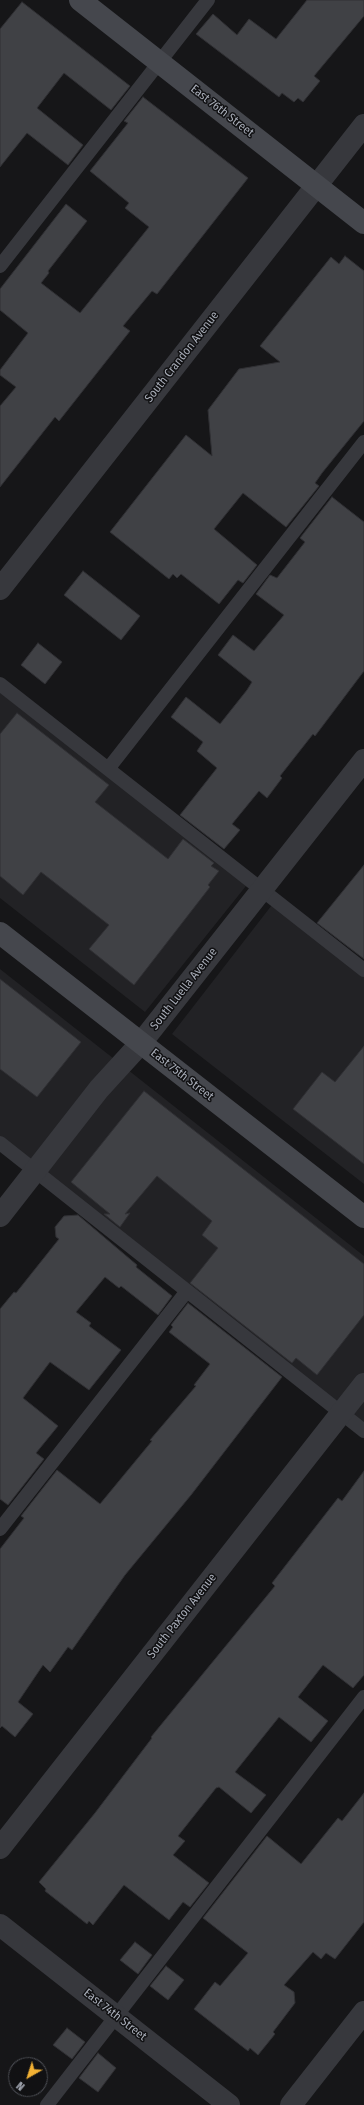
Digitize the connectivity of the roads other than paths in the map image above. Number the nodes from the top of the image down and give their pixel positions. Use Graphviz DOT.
graph roads {
  1 [pos="80,0"];
  2 [pos="208,0"];
  3 [pos="159,62"];
  4 [pos="364,125"];
  5 [pos="317,186"];
  6 [pos="364,223"];
  7 [pos="0,266"];
  8 [pos="364,442"];
  9 [pos="0,589"];
  10 [pos="0,684"];
  11 [pos="364,760"];
  12 [pos="108,769"];
  13 [pos="262,890"];
  14 [pos="0,932"];
  15 [pos="364,970"];
  16 [pos="141,1043"];
  17 [pos="0,1143"];
  18 [pos="35,1171"];
  19 [pos="0,1216"];
  20 [pos="364,1218"];
  21 [pos="187,1291"];
  22 [pos="364,1384"];
  23 [pos="341,1413"];
  24 [pos="364,1431"];
  25 [pos="0,1529"];
  26 [pos="364,1697"];
  27 [pos="0,1848"];
  28 [pos="0,1925"];
  29 [pos="364,2012"];
  30 [pos="116,2016"];
  31 [pos="47,2105"];
  32 [pos="229,2105"];
  33 [pos="291,2105"];
  1 -- 3 [label="main road, East 76th Street"];
  2 -- 3 [label="lane"];
  3 -- 5 [label="main road, East 76th Street"];
  3 -- 7 [label="lane"];
  4 -- 5 [label="street, South Crandon Avenue"];
  5 -- 6 [label="main road, East 76th Street"];
  5 -- 9 [label="street, South Crandon Avenue"];
  8 -- 12 [label="lane"];
  10 -- 12 [label="lane"];
  11 -- 13 [label="street, South Luella Avenue"];
  12 -- 13 [label="lane"];
  13 -- 15 [label="lane"];
  13 -- 16 [label="street, South Luella Avenue"];
  14 -- 16 [label="main road, East 75th Street"];
  16 -- 18 [label="street, South Luella Avenue"];
  16 -- 20 [label="main road, East 75th Street"];
  17 -- 18 [label="lane"];
  18 -- 19 [label="street, South Luella Avenue"];
  18 -- 21 [label="lane"];
  21 -- 23 [label="lane"];
  21 -- 25 [label="lane"];
  22 -- 23 [label="street, South Paxton Avenue"];
  23 -- 24 [label="lane"];
  23 -- 27 [label="street, South Paxton Avenue"];
  26 -- 30 [label="lane"];
  28 -- 30 [label="street, East 74th Street"];
  29 -- 33 [label="street"];
  30 -- 31 [label="lane"];
  30 -- 32 [label="street, East 74th Street"];
}
